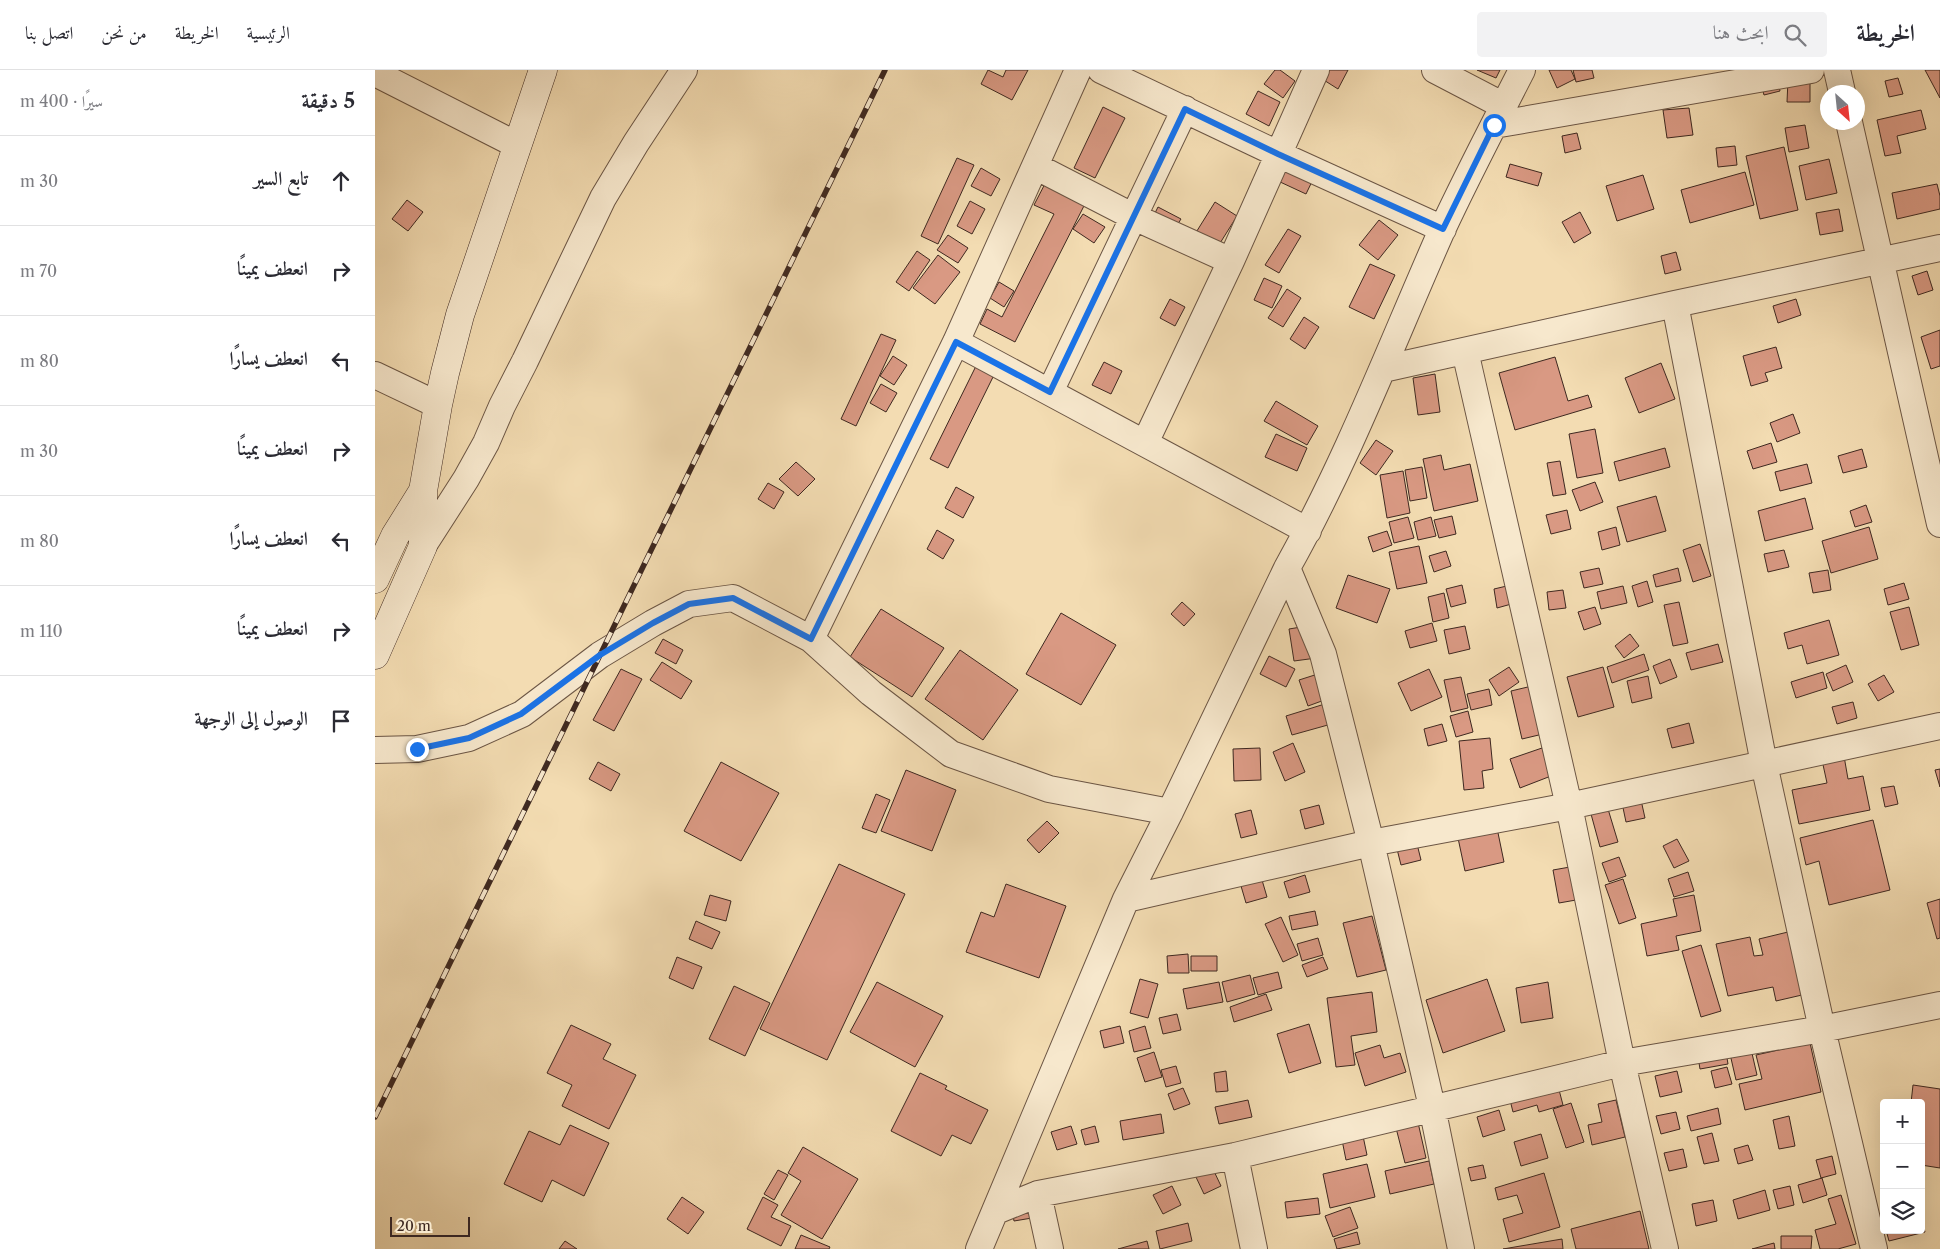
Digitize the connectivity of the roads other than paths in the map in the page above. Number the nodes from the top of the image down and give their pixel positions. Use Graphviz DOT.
graph roads {
  1 [pos="543,70"];
  2 [pos="684,70"];
  3 [pos="1078,70"];
  4 [pos="1101,70"];
  5 [pos="1316,70"];
  6 [pos="1435,70"];
  7 [pos="1522,70"];
  8 [pos="1811,70"];
  9 [pos="1837,70"];
  10 [pos="375,73"];
  11 [pos="1840,85"];
  12 [pos="1185,109"];
  13 [pos="1499,115"];
  14 [pos="1851,130"];
  15 [pos="517,145"];
  16 [pos="1278,154"];
  17 [pos="1035,166"];
  18 [pos="1133,217"];
  19 [pos="1443,229"];
  20 [pos="1940,248"];
  21 [pos="1231,261"];
  22 [pos="1881,261"];
  23 [pos="1675,304"];
  24 [pos="956,342"];
  25 [pos="1465,352"];
  26 [pos="1383,369"];
  27 [pos="375,375"];
  28 [pos="1050,392"];
  29 [pos="438,405"];
  30 [pos="1145,443"];
  31 [pos="423,491"];
  32 [pos="1940,524"];
  33 [pos="1308,531"];
  34 [pos="423,546"];
  35 [pos="1287,568"];
  36 [pos="375,579"];
  37 [pos="811,639"];
  38 [pos="375,654"];
  39 [pos="1940,726"];
  40 [pos="375,750"];
  41 [pos="1764,764"];
  42 [pos="1569,806"];
  43 [pos="1170,812"];
  44 [pos="1371,842"];
  45 [pos="1126,899"];
  46 [pos="1940,1005"];
  47 [pos="1822,1029"];
  48 [pos="1622,1063"];
  49 [pos="1432,1108"];
  50 [pos="1235,1156"];
  51 [pos="1038,1194"];
  52 [pos="996,1211"];
  53 [pos="979,1249"];
  54 [pos="1050,1249"];
  55 [pos="1254,1249"];
  56 [pos="1461,1249"];
  57 [pos="1665,1249"];
  58 [pos="1874,1249"];
  1 -- 15 [label="main road"];
  2 -- 34 [label="street"];
  3 -- 17 [label="street"];
  4 -- 12 [label="street"];
  5 -- 16 [label="street"];
  6 -- 13 [label="street"];
  7 -- 13 [label="street"];
  8 -- 13 [label="street"];
  9 -- 11 [label="street"];
  10 -- 15 [label="street"];
  12 -- 16 [label="street"];
  12 -- 18 [label="street"];
  13 -- 19 [label="street"];
  14 -- 22 [label="street"];
  15 -- 29 [label="main road"];
  16 -- 19 [label="street"];
  16 -- 21 [label="street"];
  17 -- 18 [label="street"];
  17 -- 24 [label="street"];
  18 -- 21 [label="street"];
  18 -- 28 [label="street"];
  19 -- 26 [label="street"];
  20 -- 22 [label="street"];
  21 -- 30 [label="street"];
  22 -- 23 [label="street"];
  22 -- 32 [label="street"];
  23 -- 25 [label="street"];
  23 -- 41 [label="street"];
  24 -- 28 [label="street"];
  24 -- 37 [label="street"];
  25 -- 26 [label="street"];
  25 -- 42 [label="street"];
  26 -- 33 [label="street"];
  27 -- 29 [label="street"];
  28 -- 30 [label="street"];
  29 -- 31 [label="main road"];
  30 -- 33 [label="street"];
  31 -- 34 [label="main road"];
  31 -- 36 [label="main road"];
  33 -- 35 [label="street"];
  34 -- 38 [label="main road"];
  35 -- 43 [label="street"];
  35 -- 44 [label="street"];
  37 -- 40 [label="street"];
  37 -- 43 [label="street"];
  39 -- 41 [label="street"];
  41 -- 42 [label="street"];
  41 -- 47 [label="street"];
  42 -- 44 [label="street"];
  42 -- 48 [label="street"];
  43 -- 45 [label="street"];
  44 -- 45 [label="street"];
  44 -- 49 [label="street"];
  45 -- 52 [label="street"];
  46 -- 47 [label="street"];
  47 -- 48 [label="street"];
  47 -- 58 [label="street"];
  48 -- 49 [label="street"];
  48 -- 57 [label="street"];
  49 -- 50 [label="street"];
  49 -- 56 [label="street"];
  50 -- 51 [label="street"];
  50 -- 55 [label="street"];
  51 -- 52 [label="street"];
  51 -- 54 [label="street"];
  52 -- 53 [label="street"];
}
